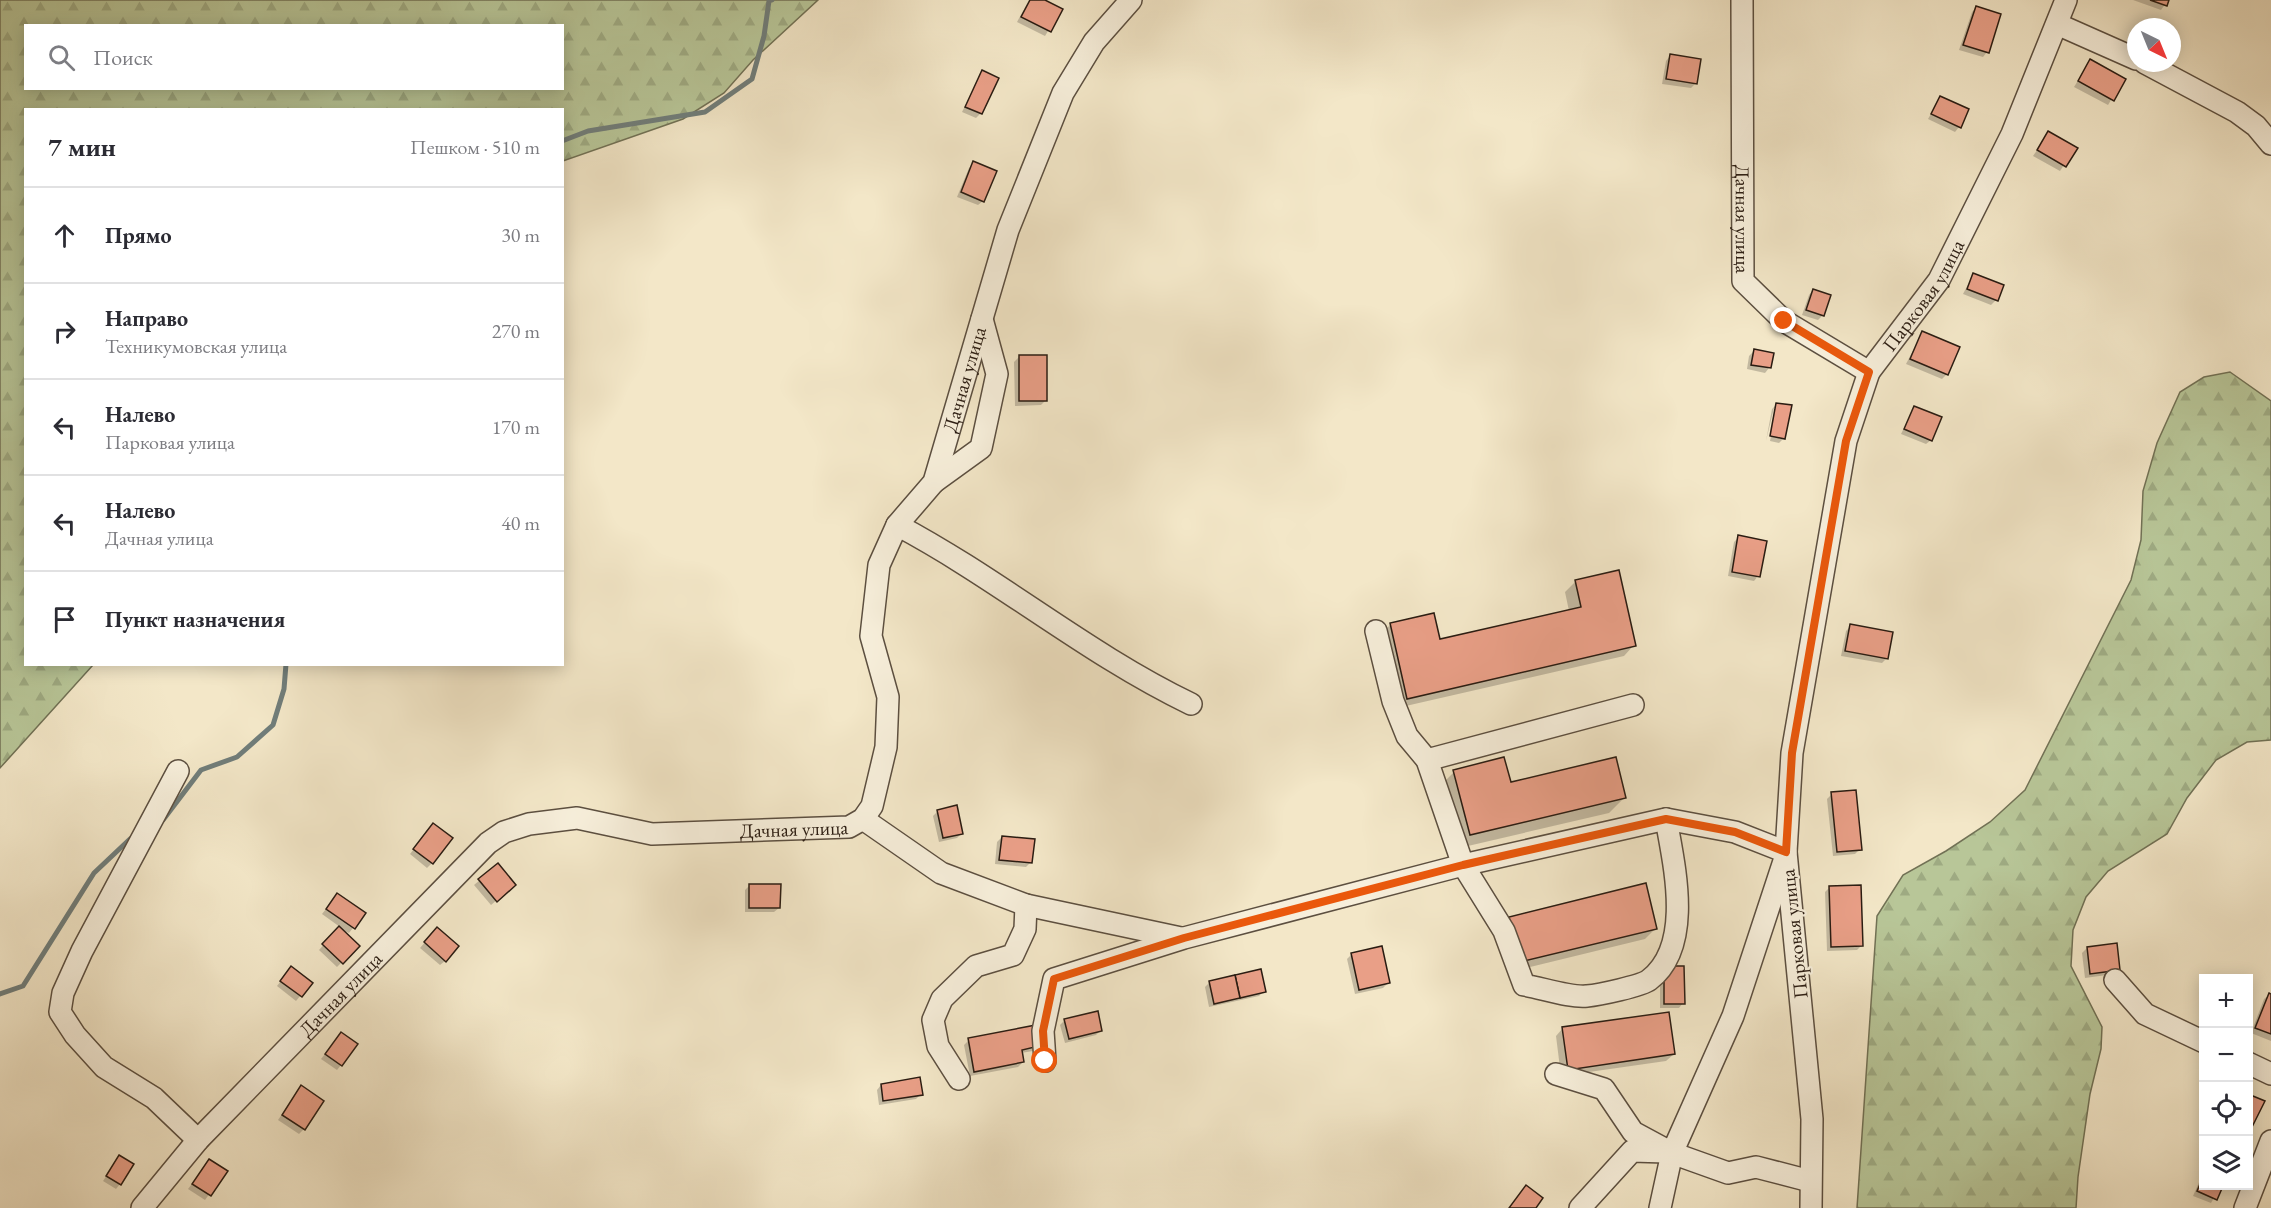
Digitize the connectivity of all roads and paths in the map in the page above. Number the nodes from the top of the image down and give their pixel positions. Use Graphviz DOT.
graph roads {
  1 [pos="1131,0"];
  2 [pos="1742,0"];
  3 [pos="2066,0"];
  4 [pos="2057,24"];
  5 [pos="2127,55"];
  6 [pos="2162,72"];
  7 [pos="2271,144"];
  8 [pos="982,319"];
  9 [pos="1869,372"];
  10 [pos="934,482"];
  11 [pos="897,525"];
  12 [pos="1376,631"];
  13 [pos="1191,704"];
  14 [pos="1633,705"];
  15 [pos="1427,760"];
  16 [pos="178,771"];
  17 [pos="863,819"];
  18 [pos="1666,819"];
  19 [pos="1786,852"];
  20 [pos="1463,865"];
  21 [pos="1026,905"];
  22 [pos="1184,938"];
  23 [pos="2115,980"];
  24 [pos="2199,1040"];
  25 [pos="1045,1061"];
  26 [pos="2253,1065"];
  27 [pos="1556,1074"];
  28 [pos="2271,1074"];
  29 [pos="959,1079"];
  30 [pos="198,1140"];
  31 [pos="2271,1141"];
  32 [pos="1672,1153"];
  33 [pos="1810,1181"];
  34 [pos="142,1208"];
  35 [pos="1580,1208"];
  36 [pos="1660,1208"];
  37 [pos="1811,1208"];
  38 [pos="2245,1208"];
  1 -- 8 [label="street, Дачная улица"];
  2 -- 9 [label="street, Дачная улица"];
  3 -- 4 [label="street, Парковая улица"];
  4 -- 5 [label="street"];
  4 -- 9 [label="street, Парковая улица"];
  6 -- 7 [label="street"];
  8 -- 10 [label="street, Дачная улица"];
  8 -- 10 [label="street"];
  9 -- 19 [label="street, Парковая улица"];
  10 -- 11 [label="street, Дачная улица"];
  11 -- 13 [label="street"];
  11 -- 17 [label="street, Дачная улица"];
  12 -- 15 [label="street"];
  14 -- 15 [label="street"];
  15 -- 20 [label="street"];
  16 -- 30 [label="street"];
  17 -- 21 [label="street"];
  17 -- 30 [label="street, Дачная улица"];
  18 -- 19 [label="street"];
  18 -- 20 [label="street"];
  18 -- 20 [label="street"];
  19 -- 32 [label="street"];
  19 -- 33 [label="street, Парковая улица"];
  20 -- 22 [label="street"];
  21 -- 22 [label="street"];
  21 -- 29 [label="street"];
  22 -- 25 [label="street"];
  23 -- 24 [label="street"];
  26 -- 28 [label="street"];
  27 -- 32 [label="street"];
  30 -- 34 [label="street, Дачная улица"];
  31 -- 38 [label="street"];
  32 -- 33 [label="street"];
  32 -- 35 [label="street"];
  32 -- 36 [label="street"];
  33 -- 37 [label="street, Парковая улица"];
}
